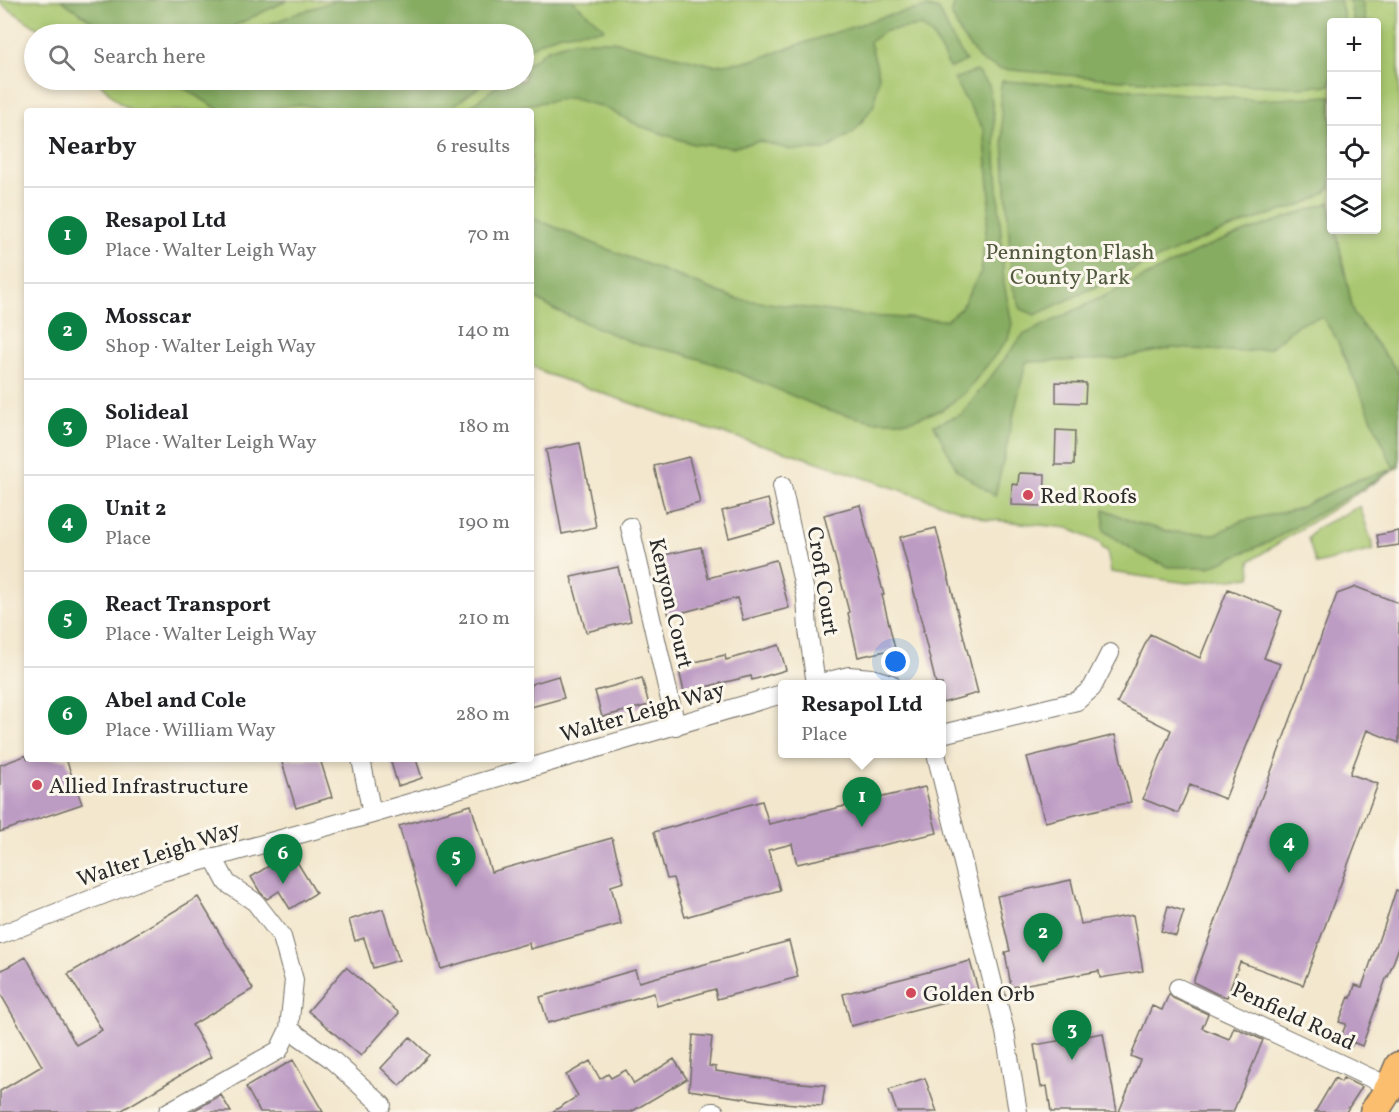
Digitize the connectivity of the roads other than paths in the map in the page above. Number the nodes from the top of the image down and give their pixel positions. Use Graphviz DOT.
graph roads {
  1 [pos="782,486"];
  2 [pos="630,526"];
  3 [pos="1110,653"];
  4 [pos="815,680"];
  5 [pos="832,680"];
  6 [pos="878,680"];
  7 [pos="778,695"];
  8 [pos="675,726"];
  9 [pos="946,733"];
  10 [pos="937,758"];
  11 [pos="362,762"];
  12 [pos="372,814"];
  13 [pos="213,857"];
  14 [pos="0,935"];
  15 [pos="1178,988"];
  16 [pos="289,1029"];
  17 [pos="1394,1076"];
  18 [pos="382,1105"];
  19 [pos="168,1112"];
  20 [pos="1018,1112"];
  21 [pos="1374,1112"];
  1 -- 4 [label="street, Croft Court"];
  2 -- 8 [label="street, Kenyon Court"];
  3 -- 9 [label="street"];
  5 -- 6 [label="street"];
  7 -- 8 [label="street, Walter Leigh Way"];
  8 -- 12 [label="street, Walter Leigh Way"];
  10 -- 20 [label="street"];
  11 -- 12 [label="street"];
  12 -- 13 [label="street, Walter Leigh Way"];
  13 -- 14 [label="street, Walter Leigh Way"];
  13 -- 16 [label="street"];
  15 -- 17 [label="street, Penfield Road"];
  16 -- 18 [label="street"];
  16 -- 19 [label="street"];
  17 -- 21 [label="main road"];
}
